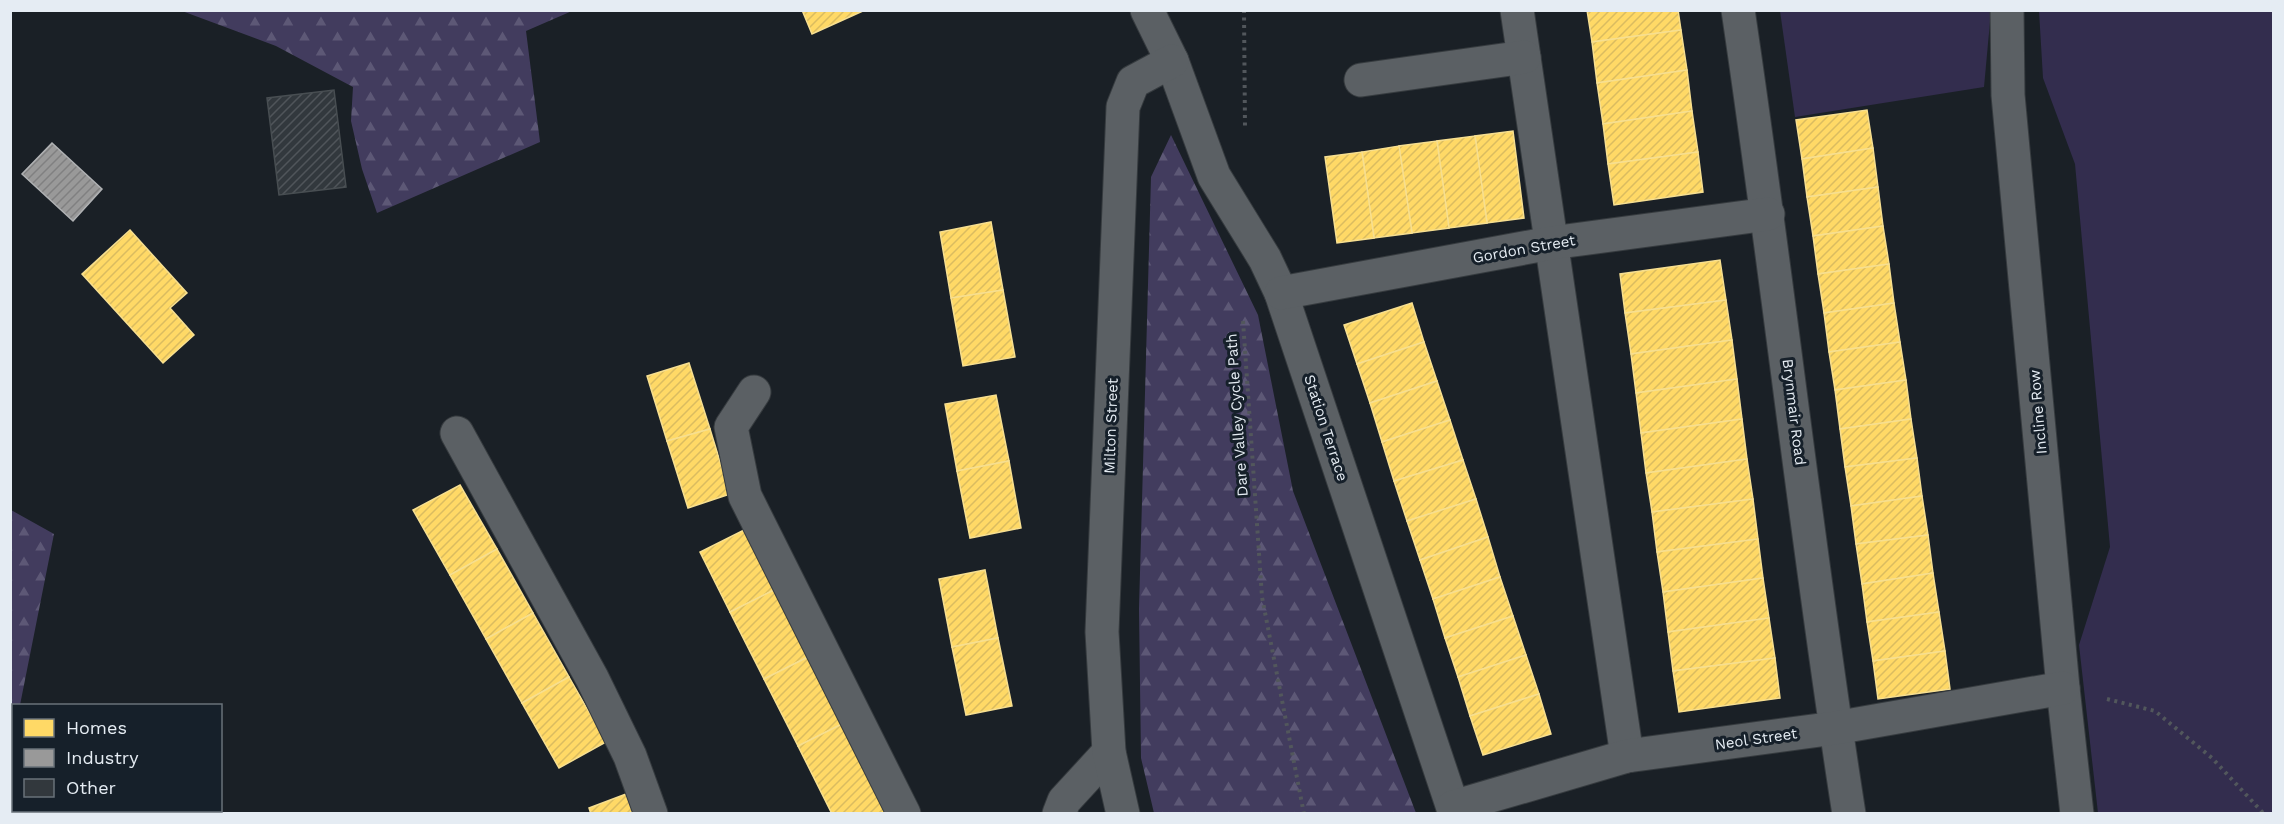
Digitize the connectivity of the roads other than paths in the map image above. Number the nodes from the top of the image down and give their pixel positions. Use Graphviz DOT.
graph roads {
  1 [pos="1147,10"];
  2 [pos="1517,10"];
  3 [pos="1738,10"];
  4 [pos="2007,10"];
  5 [pos="1524,57"];
  6 [pos="1172,61"];
  7 [pos="1361,80"];
  8 [pos="1768,214"];
  9 [pos="1551,243"];
  10 [pos="1281,293"];
  11 [pos="754,392"];
  12 [pos="457,433"];
  13 [pos="2063,688"];
  14 [pos="1835,728"];
  15 [pos="1109,752"];
  16 [pos="1627,756"];
  17 [pos="1454,810"];
  18 [pos="651,813"];
  19 [pos="904,813"];
  20 [pos="1059,813"];
  21 [pos="1123,813"];
  22 [pos="1848,813"];
  23 [pos="2077,813"];
  1 -- 6 [label="street, Station Terrace"];
  2 -- 5 [label="street"];
  3 -- 8 [label="street, Brynmair Road"];
  4 -- 13 [label="street, Incline Row"];
  5 -- 7 [label="street"];
  5 -- 9 [label="street"];
  6 -- 10 [label="street, Station Terrace"];
  6 -- 15 [label="street, Milton Street"];
  8 -- 9 [label="street, Gordon Street"];
  8 -- 14 [label="street, Brynmair Road"];
  9 -- 10 [label="street, Gordon Street"];
  9 -- 16 [label="street"];
  10 -- 17 [label="street, Station Terrace"];
  11 -- 19 [label="street"];
  12 -- 18 [label="street"];
  13 -- 14 [label="street, Neol Street"];
  13 -- 23 [label="street, Incline Row"];
  14 -- 16 [label="street, Neol Street"];
  14 -- 22 [label="street, Brynmair Road"];
  15 -- 20 [label="street"];
  15 -- 21 [label="street, Milton Street"];
  16 -- 17 [label="street, Neol Street"];
}
